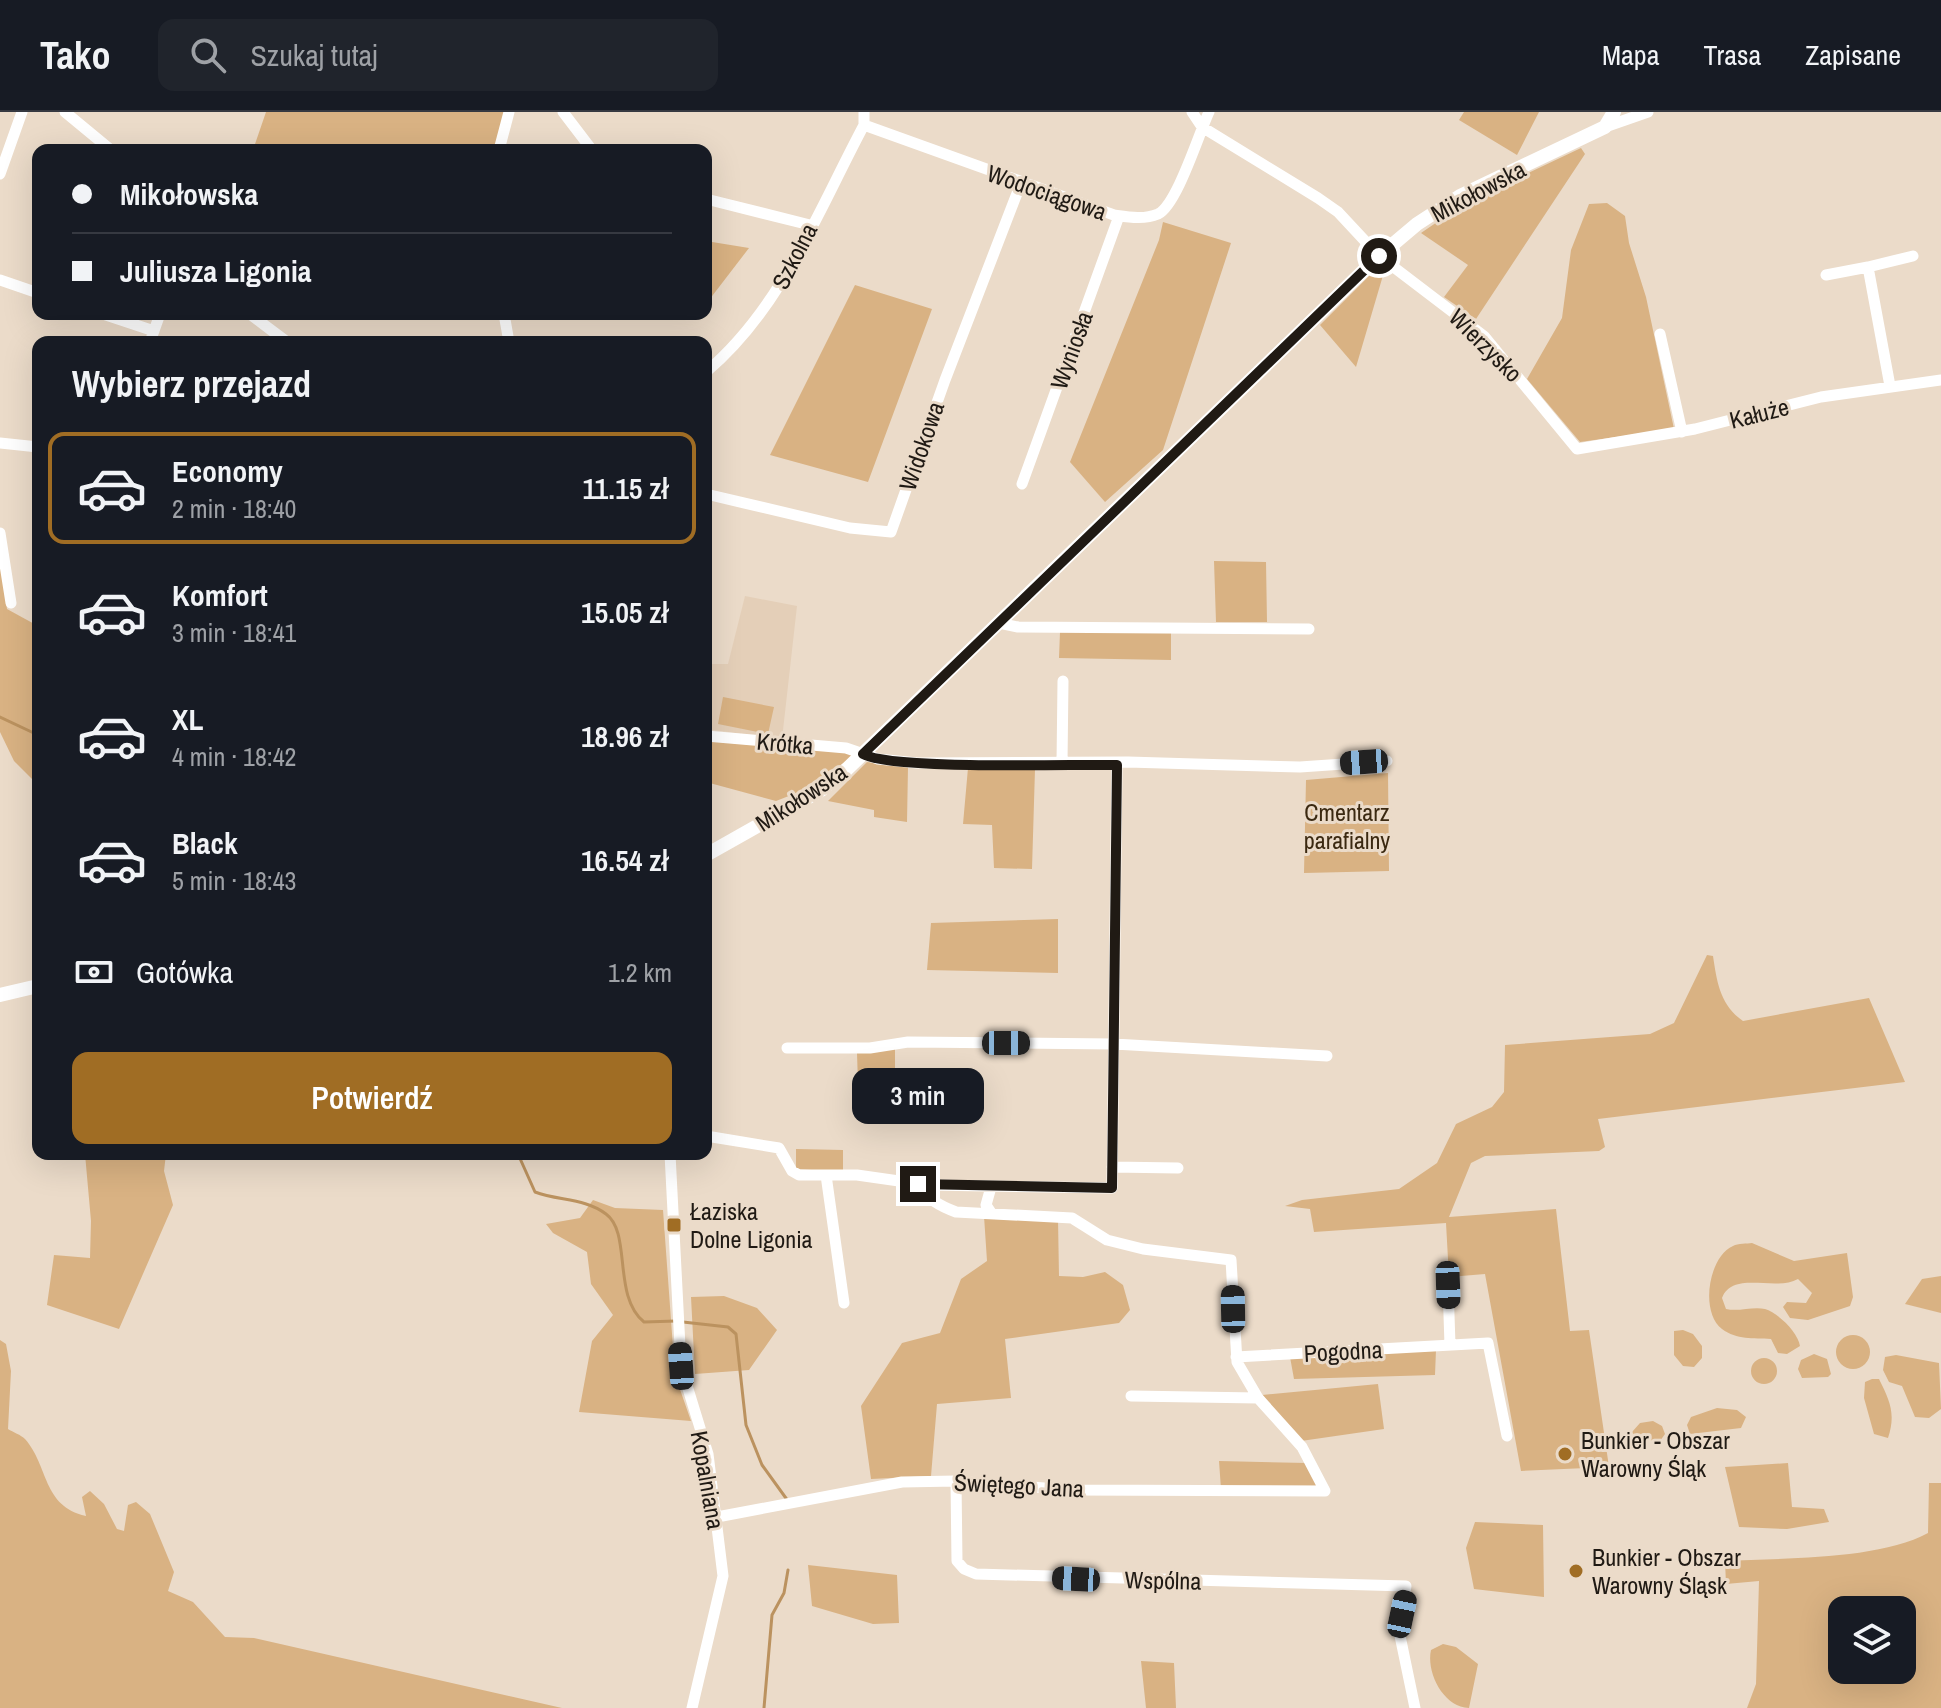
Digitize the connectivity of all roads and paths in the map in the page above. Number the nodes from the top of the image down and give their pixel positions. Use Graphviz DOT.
graph roads {
  1 [pos="22,112"];
  2 [pos="65,112"];
  3 [pos="509,112"];
  4 [pos="563,112"];
  5 [pos="1192,112"];
  6 [pos="1209,112"];
  7 [pos="1614,112"];
  8 [pos="1648,112"];
  9 [pos="864,118"];
  10 [pos="1202,127"];
  11 [pos="1605,127"];
  12 [pos="104,144"];
  13 [pos="501,144"];
  14 [pos="587,144"];
  15 [pos="0,174"];
  16 [pos="1021,183"];
  17 [pos="712,200"];
  18 [pos="1119,216"];
  19 [pos="810,225"];
  20 [pos="1379,256"];
  21 [pos="1913,256"];
  22 [pos="1868,267"];
  23 [pos="1826,275"];
  24 [pos="0,280"];
  25 [pos="32,291"];
  26 [pos="116,320"];
  27 [pos="258,320"];
  28 [pos="1660,334"];
  29 [pos="152,336"];
  30 [pos="279,336"];
  31 [pos="712,366"];
  32 [pos="1941,380"];
  33 [pos="1890,386"];
  34 [pos="1682,432"];
  35 [pos="0,443"];
  36 [pos="32,446"];
  37 [pos="1577,449"];
  38 [pos="1022,484"];
  39 [pos="712,495"];
  40 [pos="0,533"];
  41 [pos="11,603"];
  42 [pos="999,623"];
  43 [pos="1309,629"];
  44 [pos="1063,681"];
  45 [pos="712,737"];
  46 [pos="863,754"];
  47 [pos="1387,761"];
  48 [pos="1062,763"];
  49 [pos="1117,765"];
  50 [pos="712,852"];
  51 [pos="32,987"];
  52 [pos="0,995"];
  53 [pos="1114,1044"];
  54 [pos="787,1048"];
  55 [pos="1327,1056"];
  56 [pos="712,1137"];
  57 [pos="670,1160"];
  58 [pos="1112,1167"];
  59 [pos="1178,1168"];
  60 [pos="826,1175"];
  61 [pos="991,1187"];
  62 [pos="921,1188"];
  63 [pos="992,1214"];
  64 [pos="1444,1278"];
  65 [pos="844,1303"];
  66 [pos="1450,1345"];
  67 [pos="1236,1357"];
  68 [pos="1131,1396"];
  69 [pos="1258,1398"];
  70 [pos="1507,1436"];
  71 [pos="956,1481"];
  72 [pos="717,1517"];
  73 [pos="692,1708"];
  74 [pos="1415,1708"];
  1 -- 15 [label="street"];
  2 -- 12 [label="street"];
  3 -- 13 [label="street"];
  4 -- 14 [label="street"];
  5 -- 10 [label="street"];
  6 -- 10 [label="street"];
  7 -- 11 [label="street"];
  8 -- 11 [label="street"];
  9 -- 16 [label="street, Wodociągowa"];
  9 -- 19 [label="street, Szkolna"];
  10 -- 18 [label="street, Wodociągowa"];
  10 -- 20 [label="street"];
  11 -- 20 [label="street, Mikołowska"];
  16 -- 18 [label="street, Wodociągowa"];
  16 -- 39 [label="street, Widokowa"];
  17 -- 19 [label="street"];
  18 -- 38 [label="street, Wyniosła"];
  19 -- 31 [label="street, Szkolna"];
  20 -- 37 [label="street, Wierzysko"];
  20 -- 42 [label="street, Mikołowska"];
  21 -- 22 [label="street"];
  22 -- 23 [label="street"];
  22 -- 33 [label="street"];
  24 -- 25 [label="street"];
  26 -- 29 [label="street"];
  27 -- 30 [label="street"];
  28 -- 34 [label="street"];
  32 -- 33 [label="street, Kałuże"];
  33 -- 34 [label="street, Kałuże"];
  34 -- 37 [label="street, Kałuże"];
  35 -- 36 [label="street"];
  40 -- 41 [label="street"];
  42 -- 43 [label="street"];
  42 -- 46 [label="street, Mikołowska"];
  44 -- 48 [label="street"];
  45 -- 46 [label="street, Krótka"];
  46 -- 48 [label="street, Krótka"];
  46 -- 50 [label="street, Mikołowska"];
  47 -- 49 [label="street, Krótka"];
  48 -- 49 [label="street, Krótka"];
  49 -- 53 [label="street"];
  51 -- 52 [label="street"];
  53 -- 54 [label="street"];
  53 -- 55 [label="street"];
  53 -- 58 [label="street"];
  56 -- 60 [label="street"];
  57 -- 72 [label="street, Kopalniana"];
  58 -- 59 [label="street"];
  58 -- 61 [label="street"];
  60 -- 62 [label="street"];
  60 -- 65 [label="street"];
  61 -- 62 [label="street"];
  61 -- 63 [label="street"];
  62 -- 63 [label="street"];
  63 -- 67 [label="street"];
  64 -- 66 [label="street"];
  66 -- 67 [label="street, Pogodna"];
  66 -- 70 [label="street, Pogodna"];
  67 -- 69 [label="street"];
  68 -- 69 [label="street"];
  69 -- 71 [label="street, Świętego Jana"];
  71 -- 72 [label="street, Świętego Jana"];
  71 -- 74 [label="street, Wspólna"];
  72 -- 73 [label="street, Kopalniana"];
}
